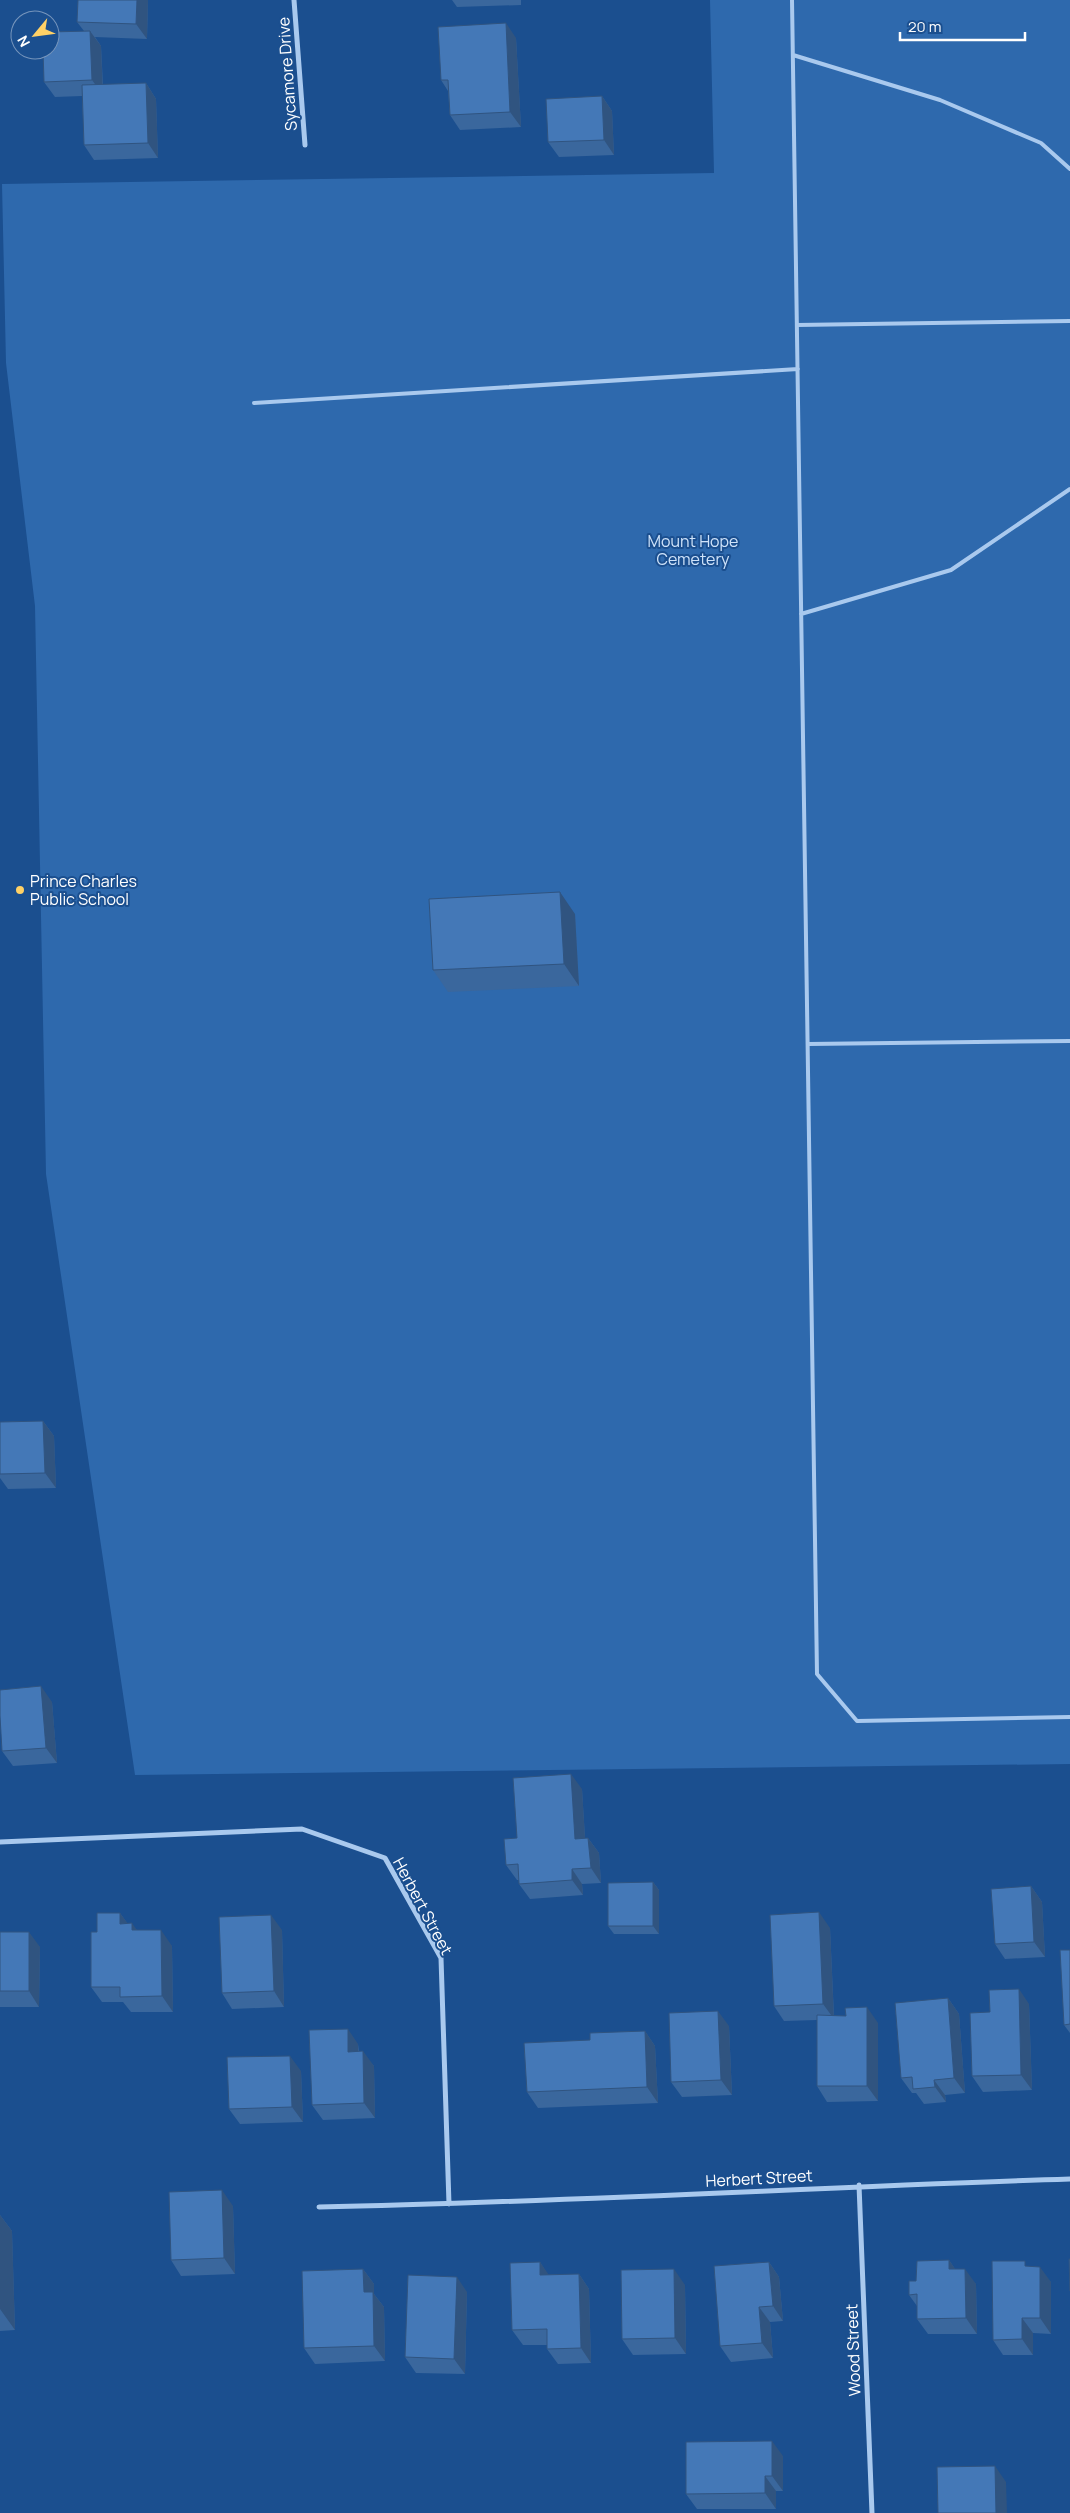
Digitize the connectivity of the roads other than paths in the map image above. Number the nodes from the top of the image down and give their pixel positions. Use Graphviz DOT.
graph roads {
  1 [pos="294,0"];
  2 [pos="792,0"];
  3 [pos="793,55"];
  4 [pos="305,145"];
  5 [pos="1070,169"];
  6 [pos="1070,321"];
  7 [pos="797,325"];
  8 [pos="798,369"];
  9 [pos="254,403"];
  10 [pos="1070,489"];
  11 [pos="801,614"];
  12 [pos="1070,1041"];
  13 [pos="808,1044"];
  14 [pos="1070,1717"];
  15 [pos="0,1842"];
  16 [pos="1070,2179"];
  17 [pos="860,2186"];
  18 [pos="449,2204"];
  19 [pos="319,2207"];
  20 [pos="872,2513"];
  1 -- 4 [label="street, Sycamore Drive"];
  2 -- 3 [label="lane"];
  3 -- 5 [label="lane"];
  3 -- 7 [label="lane"];
  6 -- 7 [label="lane"];
  7 -- 8 [label="lane"];
  8 -- 9 [label="lane"];
  8 -- 11 [label="lane"];
  10 -- 11 [label="lane"];
  11 -- 13 [label="lane"];
  12 -- 13 [label="lane"];
  13 -- 14 [label="lane"];
  15 -- 18 [label="street, Herbert Street"];
  16 -- 17 [label="street, Herbert Street"];
  17 -- 18 [label="street, Herbert Street"];
  17 -- 20 [label="street, Wood Street"];
  18 -- 19 [label="street, Herbert Street"];
}
